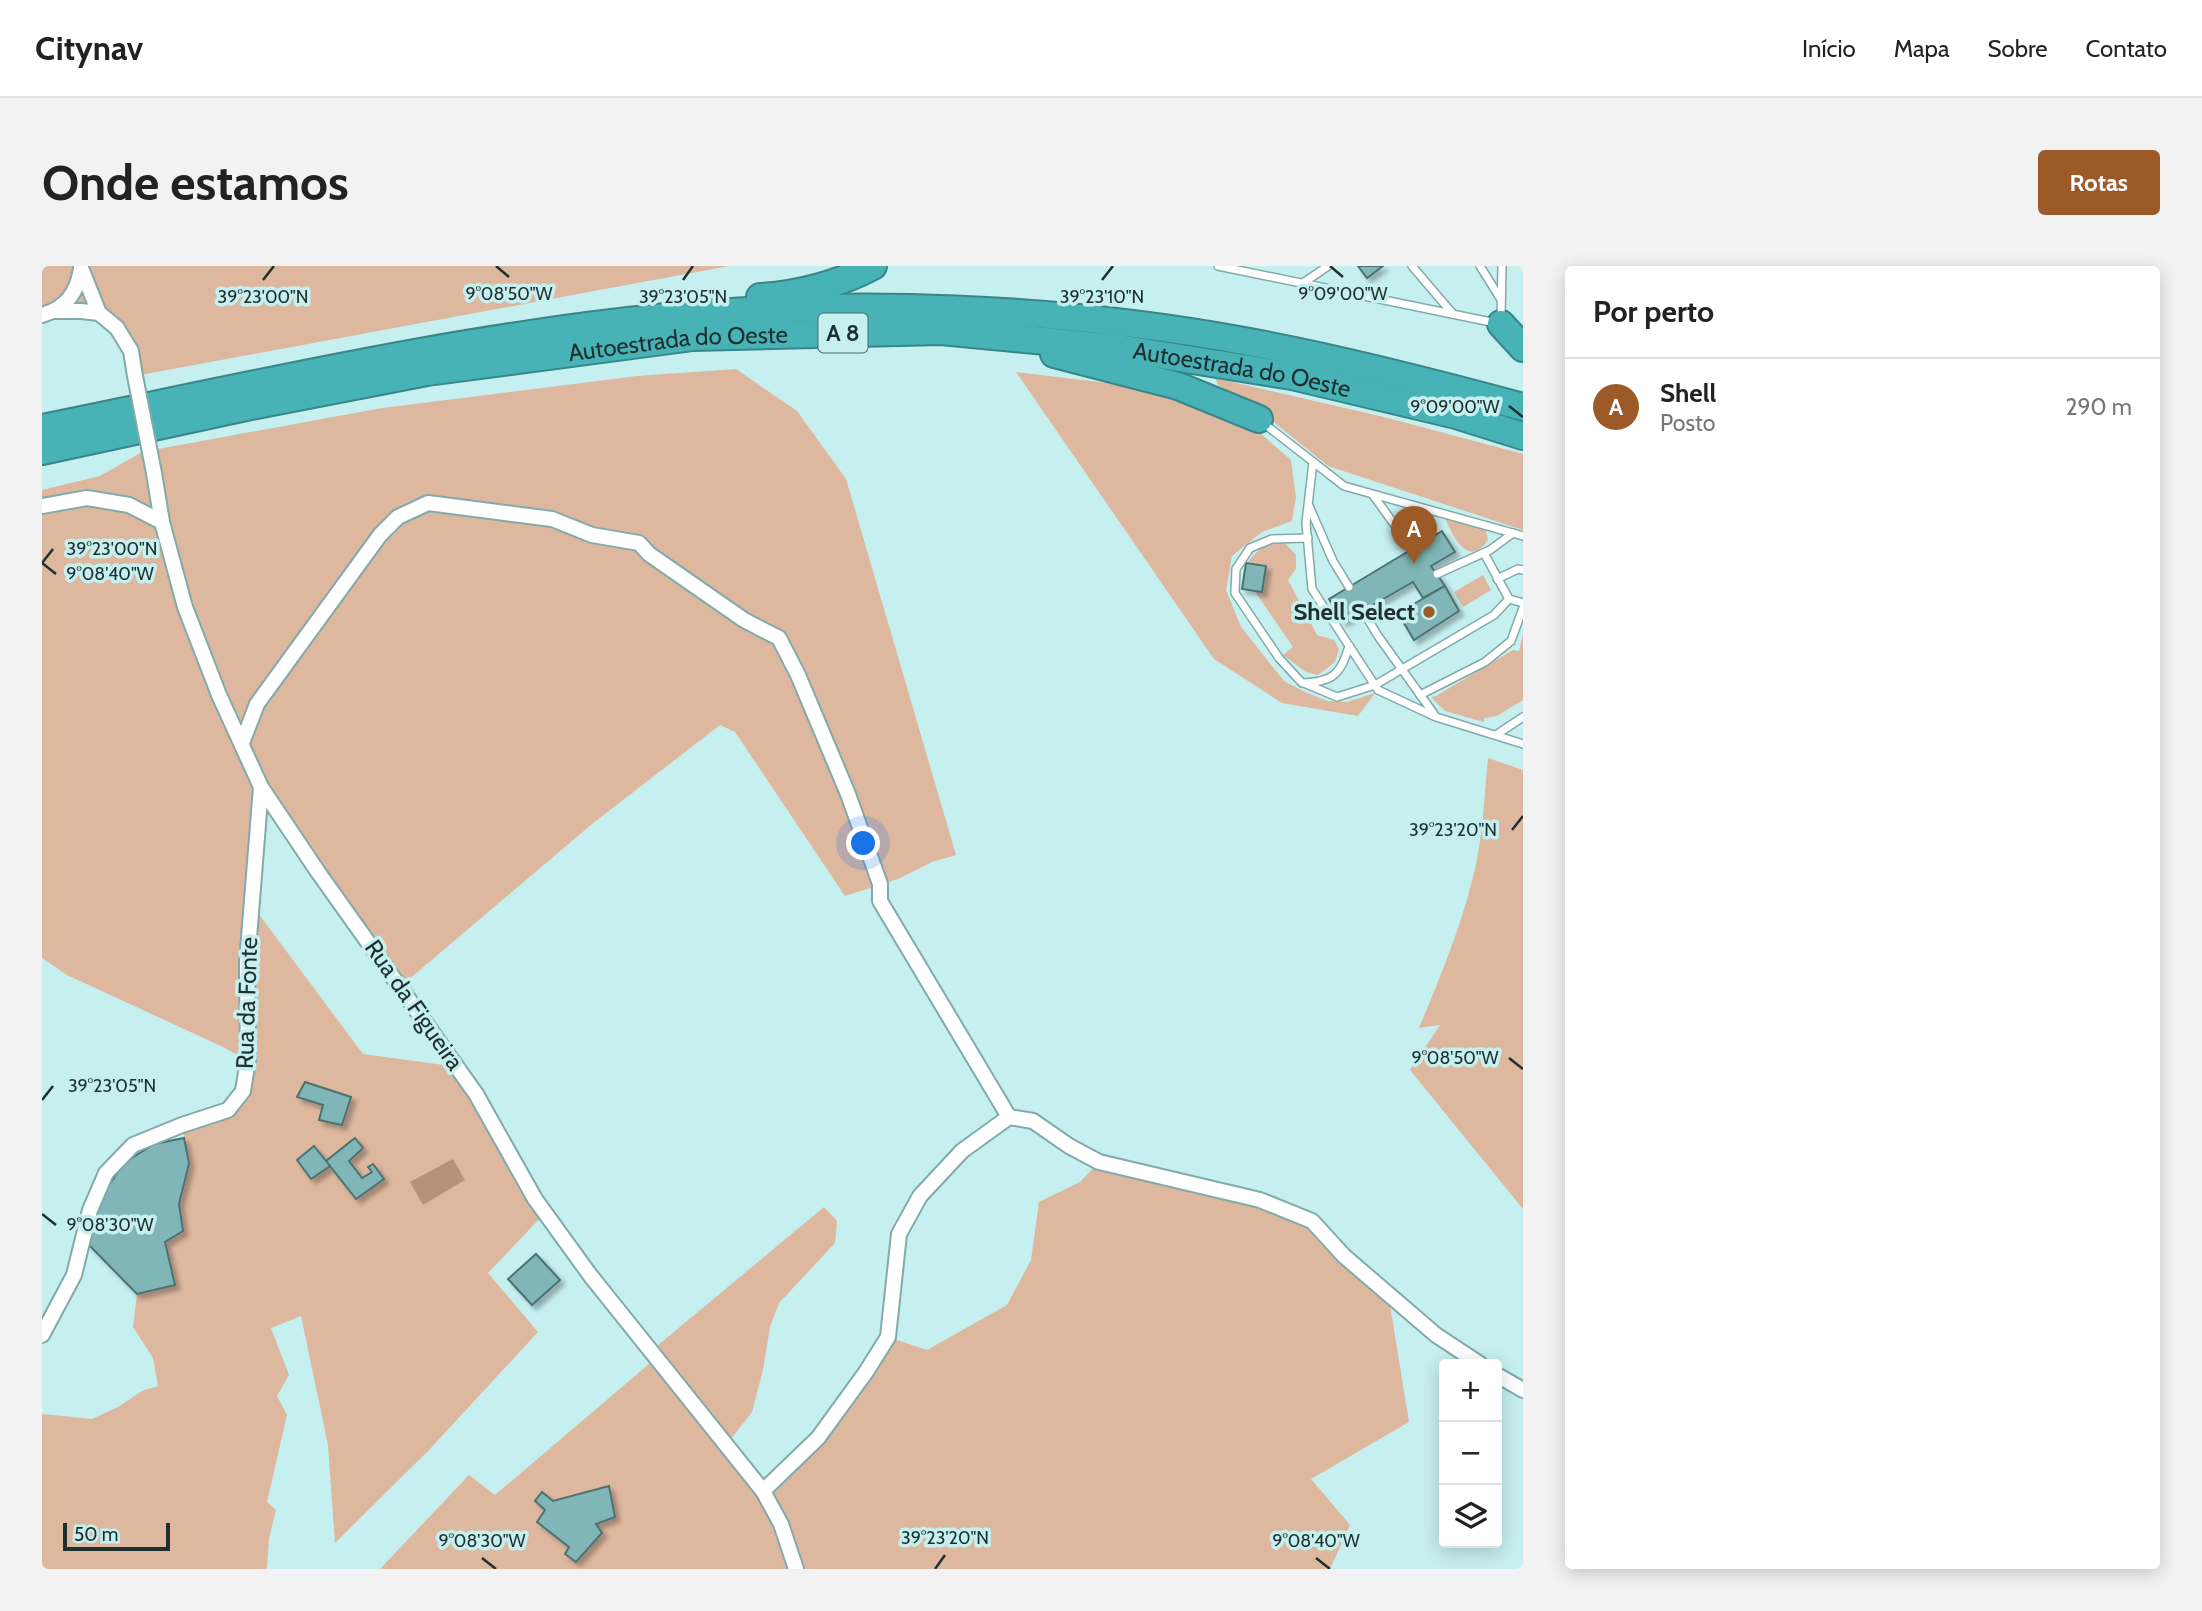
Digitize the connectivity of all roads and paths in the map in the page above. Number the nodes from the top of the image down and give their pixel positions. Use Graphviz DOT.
graph roads {
  1 [pos="873,266"];
  2 [pos="1218,266"];
  3 [pos="1328,266"];
  4 [pos="1412,266"];
  5 [pos="1480,266"];
  6 [pos="1502,266"];
  7 [pos="81,267"];
  8 [pos="1249,268"];
  9 [pos="1303,284"];
  10 [pos="1501,312"];
  11 [pos="48,313"];
  12 [pos="99,313"];
  13 [pos="1453,315"];
  14 [pos="668,317"];
  15 [pos="978,334"];
  16 [pos="1523,348"];
  17 [pos="1523,407"];
  18 [pos="1259,419"];
  19 [pos="42,428"];
  20 [pos="1523,436"];
  21 [pos="42,451"];
  22 [pos="1313,462"];
  23 [pos="1373,494"];
  24 [pos="42,506"];
  25 [pos="1308,506"];
  26 [pos="162,522"];
  27 [pos="1513,533"];
  28 [pos="1523,536"];
  29 [pos="1308,538"];
  30 [pos="1412,549"];
  31 [pos="1484,553"];
  32 [pos="1523,570"];
  33 [pos="1437,575"];
  34 [pos="1496,579"];
  35 [pos="1349,587"];
  36 [pos="1508,599"];
  37 [pos="1523,603"];
  38 [pos="1523,608"];
  39 [pos="1363,611"];
  40 [pos="1349,646"];
  41 [pos="1402,670"];
  42 [pos="1302,683"];
  43 [pos="1375,685"];
  44 [pos="1420,695"];
  45 [pos="1436,717"];
  46 [pos="1523,717"];
  47 [pos="1496,735"];
  48 [pos="242,743"];
  49 [pos="1523,744"];
  50 [pos="261,786"];
  51 [pos="1009,1117"];
  52 [pos="42,1335"];
  53 [pos="1472,1359"];
  54 [pos="1502,1377"];
  55 [pos="1523,1390"];
  56 [pos="763,1491"];
  57 [pos="796,1569"];
  1 -- 14 [label="highway"];
  2 -- 8 [label="lane"];
  3 -- 9 [label="lane"];
  4 -- 13 [label="lane"];
  5 -- 10 [label="lane"];
  6 -- 10 [label="lane"];
  7 -- 11 [label="street"];
  7 -- 12 [label="street"];
  8 -- 9 [label="lane"];
  9 -- 13 [label="lane"];
  10 -- 13 [label="lane"];
  10 -- 16 [label="highway"];
  11 -- 12 [label="street"];
  12 -- 26 [label="street, Rua da Figueira, bridge"];
  14 -- 17 [label="highway, Autoestrada do Oeste / A 8"];
  14 -- 19 [label="highway, Autoestrada do Oeste / A 8"];
  15 -- 18 [label="highway"];
  15 -- 20 [label="highway, Autoestrada do Oeste / A 8"];
  15 -- 21 [label="highway, Autoestrada do Oeste / A 8"];
  18 -- 22 [label="lane"];
  22 -- 23 [label="lane"];
  22 -- 25 [label="lane"];
  23 -- 27 [label="lane"];
  23 -- 30 [label="lane"];
  24 -- 26 [label="street"];
  25 -- 29 [label="lane"];
  25 -- 35 [label="lane"];
  26 -- 48 [label="street, Rua da Figueira"];
  27 -- 28 [label="lane"];
  27 -- 31 [label="lane"];
  29 -- 40 [label="lane"];
  29 -- 42 [label="lane"];
  31 -- 33 [label="lane"];
  31 -- 34 [label="lane"];
  32 -- 34 [label="lane"];
  34 -- 36 [label="lane"];
  36 -- 37 [label="lane"];
  36 -- 41 [label="lane"];
  38 -- 44 [label="lane"];
  39 -- 41 [label="lane"];
  40 -- 42 [label="lane"];
  40 -- 43 [label="lane"];
  41 -- 43 [label="lane"];
  41 -- 44 [label="lane"];
  42 -- 43 [label="lane"];
  43 -- 45 [label="lane"];
  44 -- 45 [label="lane"];
  45 -- 47 [label="lane"];
  46 -- 47 [label="lane"];
  47 -- 49 [label="lane"];
  48 -- 50 [label="street, Rua da Figueira"];
  48 -- 51 [label="street"];
  50 -- 52 [label="street, Rua da Fonte"];
  50 -- 56 [label="street, Rua da Figueira"];
  51 -- 53 [label="street"];
  51 -- 56 [label="street"];
  54 -- 55 [label="street"];
  56 -- 57 [label="street, Rua da Figueira"];
}
